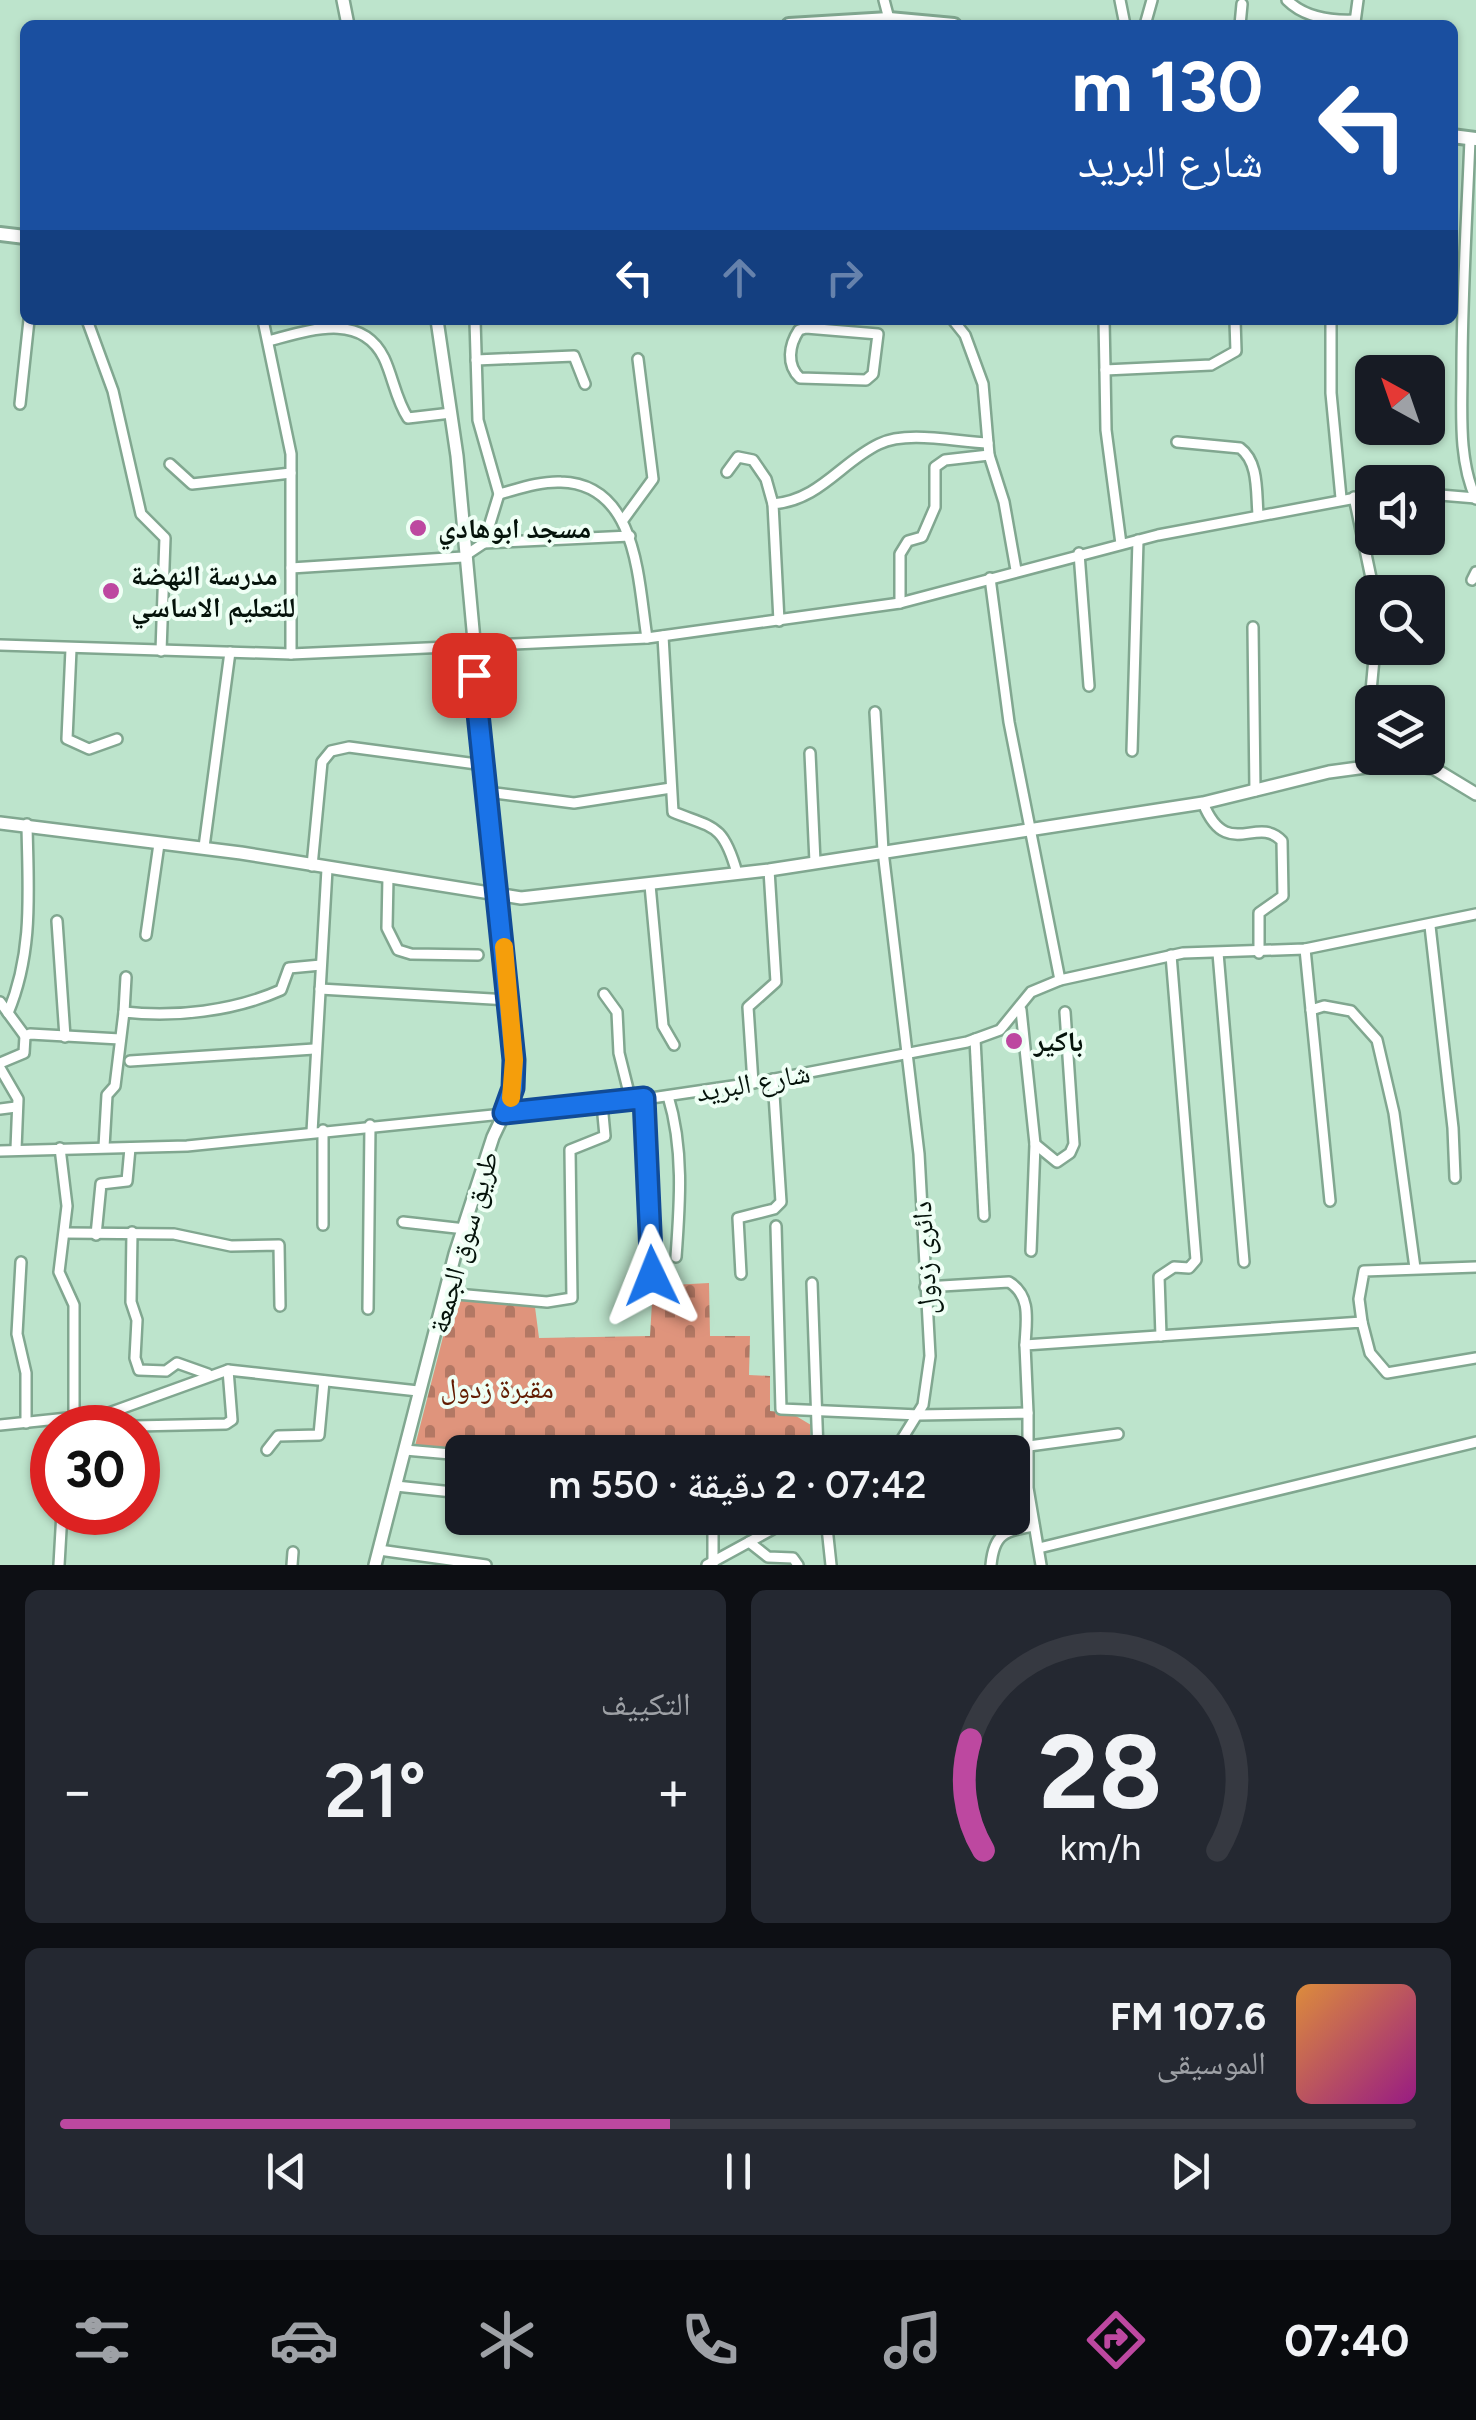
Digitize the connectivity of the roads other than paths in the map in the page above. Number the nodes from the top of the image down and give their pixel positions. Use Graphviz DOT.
graph roads {
  1 [pos="884,0"];
  2 [pos="1287,0"];
  3 [pos="1242,4"];
  4 [pos="889,19"];
  5 [pos="872,20"];
  6 [pos="900,20"];
  7 [pos="1240,20"];
  8 [pos="1334,20"];
  9 [pos="1473,139"];
  10 [pos="28,325"];
  11 [pos="89,325"];
  12 [pos="264,325"];
  13 [pos="438,325"];
  14 [pos="476,325"];
  15 [pos="882,325"];
  16 [pos="955,325"];
  17 [pos="1104,325"];
  18 [pos="1234,325"];
  19 [pos="1332,325"];
  20 [pos="878,334"];
  21 [pos="268,341"];
  22 [pos="638,359"];
  23 [pos="476,360"];
  24 [pos="1105,370"];
  25 [pos="585,384"];
  26 [pos="20,404"];
  27 [pos="451,413"];
  28 [pos="1176,442"];
  29 [pos="988,443"];
  30 [pos="989,455"];
  31 [pos="170,464"];
  32 [pos="727,472"];
  33 [pos="291,473"];
  34 [pos="499,494"];
  35 [pos="1445,496"];
  36 [pos="1354,497"];
  37 [pos="1341,498"];
  38 [pos="1476,499"];
  39 [pos="773,504"];
  40 [pos="1258,514"];
  41 [pos="623,520"];
  42 [pos="630,536"];
  43 [pos="1138,540"];
  44 [pos="484,543"];
  45 [pos="1121,544"];
  46 [pos="1079,553"];
  47 [pos="464,557"];
  48 [pos="290,568"];
  49 [pos="1016,570"];
  50 [pos="1370,575"];
  51 [pos="990,578"];
  52 [pos="900,603"];
  53 [pos="779,620"];
  54 [pos="1254,627"];
  55 [pos="663,636"];
  56 [pos="647,638"];
  57 [pos="0,645"];
  58 [pos="72,649"];
  59 [pos="472,649"];
  60 [pos="161,651"];
  61 [pos="230,652"];
  62 [pos="291,654"];
  63 [pos="1089,686"];
  64 [pos="875,712"];
  65 [pos="117,738"];
  66 [pos="1132,751"];
  67 [pos="810,754"];
  68 [pos="484,765"];
  69 [pos="1355,768"];
  70 [pos="1445,775"];
  71 [pos="671,788"];
  72 [pos="1255,791"];
  73 [pos="487,792"];
  74 [pos="1475,792"];
  75 [pos="1203,803"];
  76 [pos="0,823"];
  77 [pos="27,824"];
  78 [pos="1028,830"];
  79 [pos="159,844"];
  80 [pos="204,848"];
  81 [pos="883,851"];
  82 [pos="815,862"];
  83 [pos="312,866"];
  84 [pos="327,869"];
  85 [pos="769,870"];
  86 [pos="736,873"];
  87 [pos="388,877"];
  88 [pos="650,886"];
  89 [pos="499,897"];
  90 [pos="1476,914"];
  91 [pos="57,920"];
  92 [pos="1430,926"];
  93 [pos="146,935"];
  94 [pos="1306,949"];
  95 [pos="1218,953"];
  96 [pos="1259,953"];
  97 [pos="478,955"];
  98 [pos="1171,955"];
  99 [pos="321,965"];
  100 [pos="126,976"];
  101 [pos="1060,980"];
  102 [pos="320,989"];
  103 [pos="604,994"];
  104 [pos="509,1000"];
  105 [pos="0,1002"];
  106 [pos="1021,1006"];
  107 [pos="1311,1010"];
  108 [pos="124,1012"];
  109 [pos="1066,1012"];
  110 [pos="8,1013"];
  111 [pos="25,1036"];
  112 [pos="65,1037"];
  113 [pos="120,1039"];
  114 [pos="976,1039"];
  115 [pos="674,1045"];
  116 [pos="314,1049"];
  117 [pos="908,1056"];
  118 [pos="130,1060"];
  119 [pos="0,1065"];
  120 [pos="773,1079"];
  121 [pos="753,1083"];
  122 [pos="668,1096"];
  123 [pos="644,1098"];
  124 [pos="631,1101"];
  125 [pos="602,1104"];
  126 [pos="16,1107"];
  127 [pos="0,1109"];
  128 [pos="504,1113"];
  129 [pos="370,1125"];
  130 [pos="318,1131"];
  131 [pos="1035,1144"];
  132 [pos="104,1147"];
  133 [pos="60,1148"];
  134 [pos="130,1148"];
  135 [pos="16,1150"];
  136 [pos="0,1151"];
  137 [pos="1455,1178"];
  138 [pos="1330,1201"];
  139 [pos="984,1216"];
  140 [pos="403,1222"];
  141 [pos="323,1225"];
  142 [pos="776,1226"];
  143 [pos="466,1229"];
  144 [pos="132,1232"];
  145 [pos="66,1233"];
  146 [pos="96,1236"];
  147 [pos="1031,1251"];
  148 [pos="676,1257"];
  149 [pos="21,1262"];
  150 [pos="1244,1262"];
  151 [pos="1476,1267"];
  152 [pos="1414,1268"];
  153 [pos="741,1274"];
  154 [pos="652,1276"];
  155 [pos="812,1283"];
  156 [pos="925,1287"];
  157 [pos="445,1294"];
  158 [pos="280,1306"];
  159 [pos="368,1309"];
  160 [pos="1362,1322"];
  161 [pos="1161,1336"];
  162 [pos="1025,1346"];
  163 [pos="1476,1358"];
  164 [pos="228,1370"];
  165 [pos="208,1374"];
  166 [pos="324,1380"];
  167 [pos="418,1390"];
  168 [pos="71,1405"];
  169 [pos="129,1405"];
  170 [pos="816,1410"];
  171 [pos="1028,1414"];
  172 [pos="919,1415"];
  173 [pos="26,1423"];
  174 [pos="30,1423"];
  175 [pos="0,1425"];
  176 [pos="160,1425"];
  177 [pos="1118,1434"];
  178 [pos="817,1435"];
  179 [pos="905,1435"];
  180 [pos="1029,1435"];
  181 [pos="1476,1442"];
  182 [pos="1030,1446"];
  183 [pos="267,1450"];
  184 [pos="405,1450"];
  185 [pos="445,1454"];
  186 [pos="396,1486"];
  187 [pos="445,1492"];
  188 [pos="1030,1501"];
  189 [pos="1034,1526"];
  190 [pos="61,1535"];
  191 [pos="713,1535"];
  192 [pos="762,1535"];
  193 [pos="828,1535"];
  194 [pos="749,1542"];
  195 [pos="1039,1548"];
  196 [pos="378,1550"];
  197 [pos="293,1552"];
  198 [pos="711,1564"];
  199 [pos="59,1565"];
  200 [pos="292,1565"];
  201 [pos="375,1565"];
  202 [pos="486,1565"];
  203 [pos="798,1565"];
  204 [pos="832,1565"];
  205 [pos="991,1565"];
  206 [pos="1041,1565"];
  1 -- 4 [label="street"];
  2 -- 8 [label="street"];
  3 -- 7 [label="street"];
  4 -- 5 [label="main road"];
  4 -- 6 [label="main road"];
  9 -- 38 [label="street"];
  10 -- 26 [label="street"];
  11 -- 60 [label="street"];
  12 -- 21 [label="street"];
  13 -- 27 [label="street, طريق سوق الجمعة"];
  14 -- 23 [label="street"];
  15 -- 20 [label="street"];
  16 -- 29 [label="street"];
  17 -- 24 [label="street"];
  18 -- 24 [label="street"];
  19 -- 37 [label="street"];
  20 -- 20 [label="street"];
  21 -- 27 [label="street"];
  21 -- 33 [label="street"];
  22 -- 41 [label="street"];
  23 -- 25 [label="street"];
  23 -- 34 [label="street"];
  24 -- 45 [label="street"];
  27 -- 47 [label="street, طريق سوق الجمعة"];
  28 -- 40 [label="street"];
  29 -- 30 [label="street"];
  29 -- 39 [label="street"];
  30 -- 49 [label="street"];
  30 -- 52 [label="street"];
  31 -- 33 [label="street"];
  32 -- 39 [label="street"];
  33 -- 48 [label="street"];
  34 -- 41 [label="street"];
  34 -- 44 [label="street"];
  35 -- 38 [label="street"];
  36 -- 37 [label="street"];
  36 -- 50 [label="street"];
  37 -- 40 [label="street"];
  39 -- 53 [label="street"];
  40 -- 43 [label="street"];
  41 -- 42 [label="street"];
  42 -- 44 [label="street"];
  42 -- 56 [label="street"];
  43 -- 45 [label="street"];
  43 -- 66 [label="street"];
  44 -- 47 [label="street"];
  45 -- 46 [label="street"];
  46 -- 49 [label="street"];
  46 -- 63 [label="street"];
  47 -- 48 [label="street"];
  47 -- 59 [label="street, طريق سوق الجمعة"];
  48 -- 62 [label="street"];
  49 -- 51 [label="street"];
  51 -- 52 [label="street"];
  51 -- 78 [label="street"];
  52 -- 53 [label="street"];
  53 -- 55 [label="street"];
  54 -- 72 [label="street"];
  55 -- 56 [label="street"];
  55 -- 71 [label="street"];
  56 -- 59 [label="street"];
  57 -- 58 [label="street"];
  58 -- 60 [label="street"];
  58 -- 65 [label="street"];
  59 -- 62 [label="street"];
  59 -- 68 [label="street, طريق سوق الجمعة"];
  60 -- 61 [label="street"];
  61 -- 62 [label="street"];
  61 -- 80 [label="street"];
  64 -- 81 [label="street, دائرى زدول"];
  67 -- 82 [label="street"];
  68 -- 73 [label="street, طريق سوق الجمعة"];
  68 -- 83 [label="street"];
  69 -- 72 [label="street"];
  70 -- 74 [label="street"];
  71 -- 73 [label="street"];
  71 -- 86 [label="street"];
  72 -- 75 [label="street"];
  73 -- 89 [label="street, طريق سوق الجمعة"];
  75 -- 78 [label="street"];
  75 -- 96 [label="street"];
  76 -- 77 [label="street"];
  77 -- 79 [label="street"];
  77 -- 110 [label="street"];
  78 -- 81 [label="street"];
  78 -- 101 [label="street"];
  79 -- 80 [label="street"];
  79 -- 93 [label="street"];
  80 -- 83 [label="street"];
  81 -- 82 [label="street"];
  81 -- 117 [label="street, دائرى زدول"];
  82 -- 85 [label="street"];
  83 -- 84 [label="street"];
  84 -- 87 [label="street"];
  84 -- 99 [label="street"];
  85 -- 86 [label="street"];
  85 -- 121 [label="street"];
  86 -- 88 [label="street"];
  87 -- 89 [label="street"];
  87 -- 97 [label="street"];
  88 -- 89 [label="street"];
  88 -- 115 [label="street"];
  89 -- 104 [label="street, طريق سوق الجمعة"];
  90 -- 92 [label="street, شارع البريد"];
  91 -- 112 [label="street"];
  92 -- 94 [label="street, شارع البريد"];
  92 -- 137 [label="street"];
  94 -- 96 [label="street, شارع البريد"];
  94 -- 107 [label="street"];
  95 -- 96 [label="street, شارع البريد"];
  95 -- 98 [label="street, شارع البريد"];
  95 -- 150 [label="street"];
  98 -- 101 [label="street, شارع البريد"];
  98 -- 161 [label="street"];
  99 -- 102 [label="street"];
  99 -- 108 [label="street"];
  100 -- 108 [label="street"];
  101 -- 106 [label="street, شارع البريد"];
  102 -- 104 [label="street"];
  102 -- 116 [label="street"];
  103 -- 124 [label="street"];
  104 -- 128 [label="street, طريق سوق الجمعة"];
  105 -- 110 [label="street"];
  106 -- 114 [label="street, شارع البريد"];
  106 -- 131 [label="street"];
  107 -- 138 [label="street"];
  107 -- 152 [label="street"];
  108 -- 113 [label="street"];
  109 -- 131 [label="street"];
  110 -- 111 [label="street"];
  111 -- 112 [label="street"];
  111 -- 119 [label="street"];
  112 -- 113 [label="street"];
  113 -- 132 [label="street"];
  114 -- 117 [label="street, شارع البريد"];
  114 -- 139 [label="street"];
  116 -- 118 [label="street"];
  116 -- 130 [label="street"];
  117 -- 120 [label="street, شارع البريد"];
  117 -- 156 [label="street, دائرى زدول"];
  119 -- 126 [label="street"];
  120 -- 121 [label="street, شارع البريد"];
  120 -- 153 [label="street"];
  121 -- 122 [label="street, شارع البريد"];
  122 -- 123 [label="street, شارع البريد"];
  122 -- 148 [label="street"];
  123 -- 124 [label="street, شارع البريد"];
  123 -- 154 [label="street"];
  124 -- 125 [label="street, شارع البريد"];
  125 -- 128 [label="street, شارع البريد"];
  125 -- 157 [label="street"];
  126 -- 127 [label="street"];
  126 -- 135 [label="street"];
  128 -- 129 [label="street, شارع البريد"];
  128 -- 143 [label="street, طريق سوق الجمعة"];
  129 -- 130 [label="street, شارع البريد"];
  129 -- 159 [label="street"];
  130 -- 134 [label="street, شارع البريد"];
  130 -- 141 [label="street"];
  131 -- 147 [label="street"];
  132 -- 133 [label="street, شارع البريد"];
  132 -- 134 [label="street, شارع البريد"];
  133 -- 135 [label="street, شارع البريد"];
  133 -- 145 [label="street"];
  134 -- 146 [label="street"];
  135 -- 136 [label="street, شارع البريد"];
  140 -- 143 [label="street"];
  142 -- 170 [label="street"];
  143 -- 157 [label="street, طريق سوق الجمعة"];
  144 -- 146 [label="street"];
  144 -- 158 [label="street"];
  144 -- 165 [label="street"];
  145 -- 146 [label="street"];
  145 -- 168 [label="street"];
  149 -- 173 [label="street"];
  151 -- 152 [label="street"];
  152 -- 160 [label="street"];
  155 -- 170 [label="street"];
  156 -- 162 [label="street"];
  156 -- 172 [label="street, دائرى زدول"];
  157 -- 167 [label="street, طريق سوق الجمعة"];
  160 -- 161 [label="street"];
  160 -- 163 [label="street"];
  161 -- 162 [label="street"];
  162 -- 171 [label="street"];
  164 -- 165 [label="street"];
  164 -- 166 [label="street"];
  164 -- 176 [label="street"];
  165 -- 169 [label="street"];
  166 -- 167 [label="street"];
  166 -- 183 [label="street"];
  167 -- 184 [label="street, طريق سوق الجمعة"];
  170 -- 172 [label="street"];
  170 -- 178 [label="street"];
  171 -- 172 [label="street"];
  171 -- 180 [label="street"];
  172 -- 179 [label="street, دائرى زدول"];
  173 -- 174 [label="street"];
  173 -- 175 [label="street"];
  177 -- 182 [label="street"];
  181 -- 195 [label="street"];
  184 -- 185 [label="street"];
  184 -- 186 [label="street, طريق سوق الجمعة"];
  186 -- 187 [label="street"];
  186 -- 196 [label="street, طريق سوق الجمعة"];
  188 -- 189 [label="street"];
  189 -- 195 [label="street"];
  189 -- 205 [label="street"];
  190 -- 199 [label="street"];
  191 -- 198 [label="street"];
  192 -- 194 [label="street"];
  193 -- 204 [label="street"];
  194 -- 198 [label="street"];
  194 -- 203 [label="street"];
  195 -- 206 [label="street"];
  196 -- 201 [label="street, طريق سوق الجمعة"];
  196 -- 202 [label="street"];
  197 -- 200 [label="street"];
}
